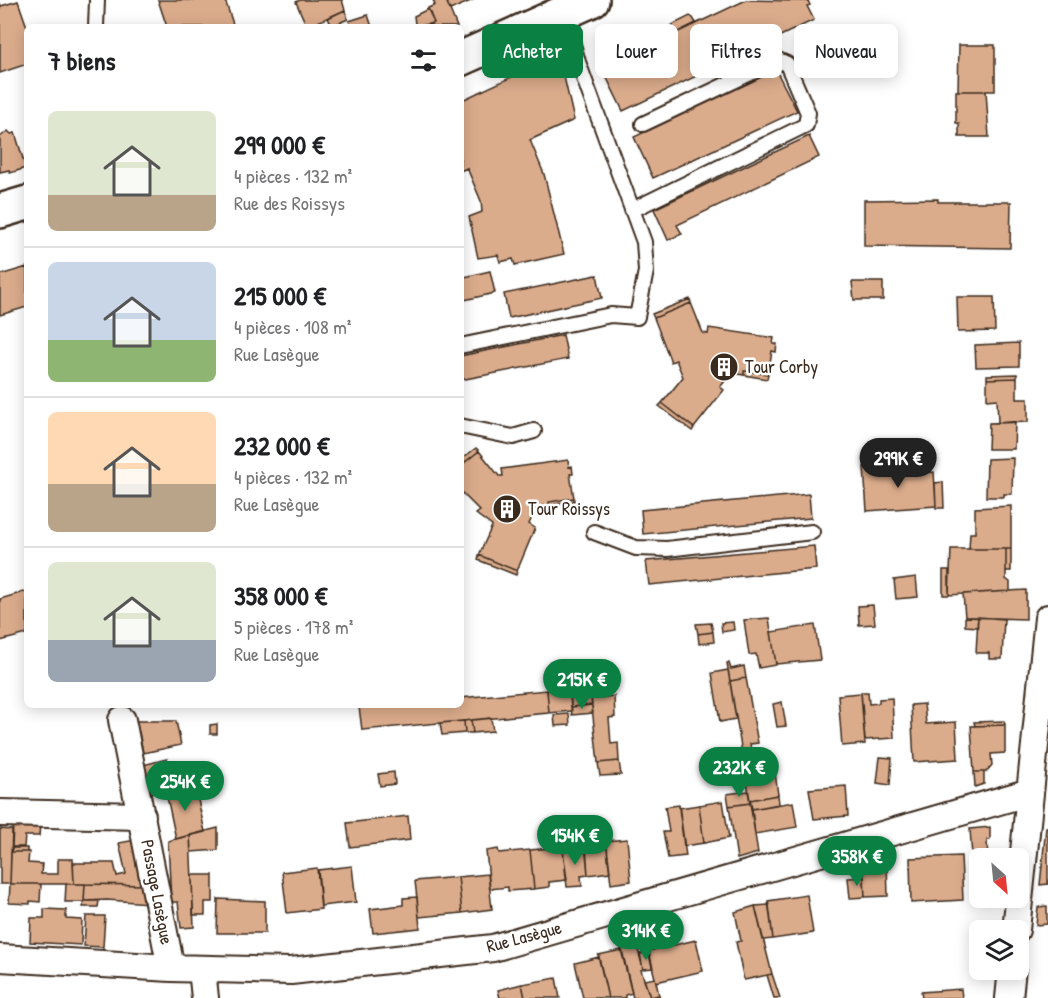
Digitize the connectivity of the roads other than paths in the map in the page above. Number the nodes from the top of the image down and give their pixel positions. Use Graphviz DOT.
graph roads {
  1 [pos="98,0"];
  2 [pos="578,6"];
  3 [pos="96,24"];
  4 [pos="464,57"];
  5 [pos="643,124"];
  6 [pos="632,210"];
  7 [pos="464,345"];
  8 [pos="464,427"];
  9 [pos="534,431"];
  10 [pos="594,532"];
  11 [pos="812,532"];
  12 [pos="1048,618"];
  13 [pos="122,720"];
  14 [pos="1030,792"];
  15 [pos="0,813"];
  16 [pos="142,816"];
  17 [pos="1017,920"];
  18 [pos="0,958"];
  19 [pos="171,968"];
  20 [pos="202,969"];
  21 [pos="1011,980"];
  22 [pos="204,998"];
  23 [pos="1009,998"];
  1 -- 3 [label="lane"];
  2 -- 4 [label="main road"];
  2 -- 6 [label="lane"];
  5 -- 6 [label="lane"];
  6 -- 7 [label="lane"];
  8 -- 9 [label="lane"];
  10 -- 11 [label="lane"];
  12 -- 14 [label="street"];
  13 -- 16 [label="street, Passage Lasègue"];
  14 -- 17 [label="street"];
  14 -- 20 [label="street, Rue Lasègue"];
  15 -- 16 [label="street, Passage Lasègue"];
  16 -- 19 [label="street, Passage Lasègue"];
  18 -- 19 [label="street, Rue Lasègue"];
  19 -- 20 [label="street, Rue Lasègue"];
  20 -- 22 [label="street"];
  21 -- 23 [label="street"];
}
